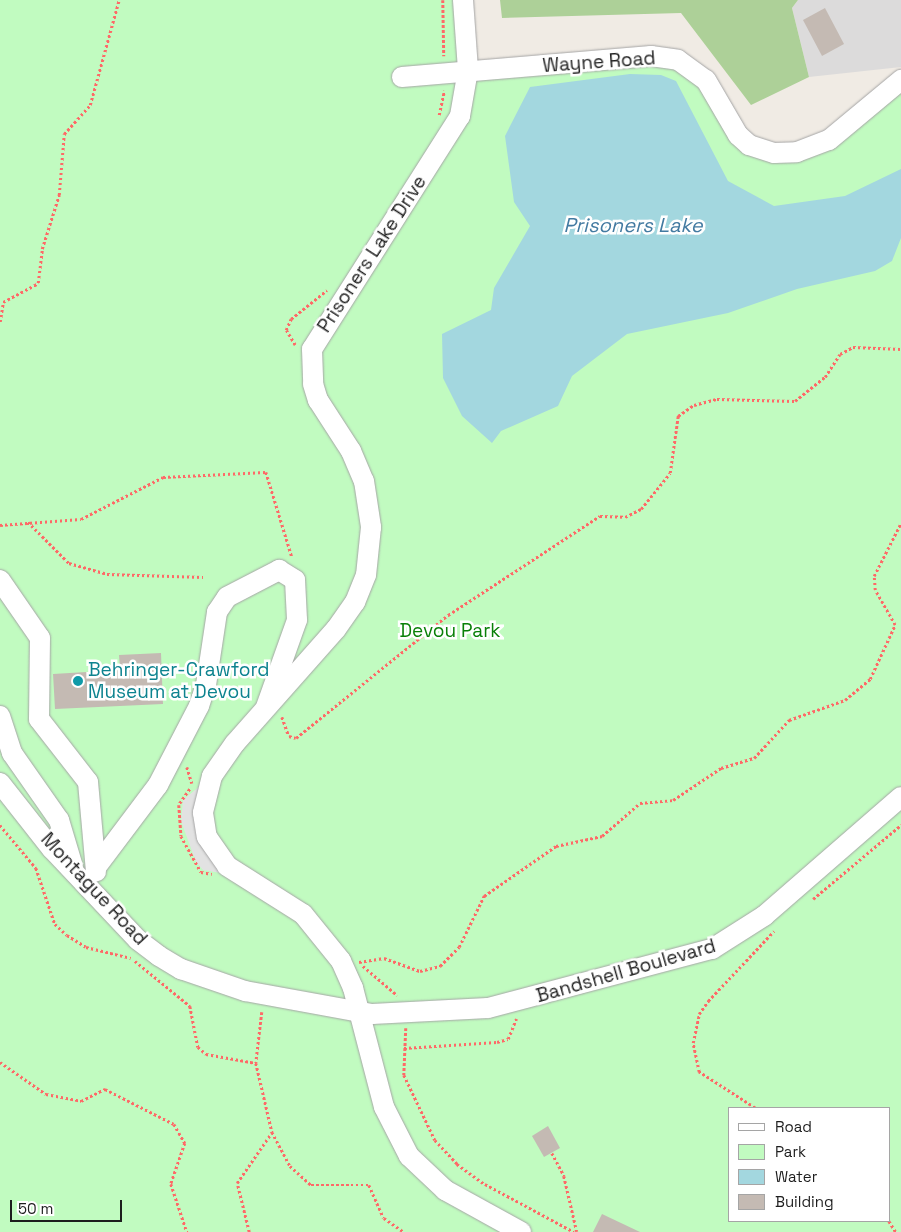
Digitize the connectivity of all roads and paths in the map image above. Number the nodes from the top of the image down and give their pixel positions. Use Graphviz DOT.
graph roads {
  1 [pos="119,0"];
  2 [pos="443,0"];
  3 [pos="462,0"];
  4 [pos="468,70"];
  5 [pos="402,77"];
  6 [pos="444,77"];
  7 [pos="901,80"];
  8 [pos="438,121"];
  9 [pos="332,284"];
  10 [pos="0,322"];
  11 [pos="901,349"];
  12 [pos="296,355"];
  13 [pos="28,522"];
  14 [pos="901,523"];
  15 [pos="0,526"];
  16 [pos="287,575"];
  17 [pos="203,577"];
  18 [pos="0,580"];
  19 [pos="277,687"];
  20 [pos="0,716"];
  21 [pos="186,763"];
  22 [pos="199,780"];
  23 [pos="0,783"];
  24 [pos="194,786"];
  25 [pos="901,797"];
  26 [pos="0,825"];
  27 [pos="901,825"];
  28 [pos="97,866"];
  29 [pos="73,867"];
  30 [pos="220,876"];
  31 [pos="99,896"];
  32 [pos="810,901"];
  33 [pos="777,929"];
  34 [pos="271,995"];
  35 [pos="402,1001"];
  36 [pos="359,1012"];
  37 [pos="407,1022"];
  38 [pos="0,1062"];
  39 [pos="256,1063"];
  40 [pos="753,1107"];
  41 [pos="272,1132"];
  42 [pos="552,1153"];
  43 [pos="187,1232"];
  44 [pos="249,1232"];
  45 [pos="404,1232"];
  46 [pos="520,1232"];
  47 [pos="576,1232"];
  1 -- 10 [label="path"];
  2 -- 6 [label="path"];
  3 -- 4 [label="street, Prisoners Lake Drive"];
  4 -- 6 [label="street, Wayne Road"];
  4 -- 7 [label="street, Wayne Road"];
  4 -- 19 [label="street, Prisoners Lake Drive"];
  5 -- 6 [label="street, Wayne Road"];
  6 -- 8 [label="path"];
  9 -- 12 [label="path"];
  11 -- 19 [label="path"];
  13 -- 15 [label="path"];
  13 -- 16 [label="path"];
  13 -- 17 [label="path"];
  14 -- 35 [label="path"];
  16 -- 19 [label="street"];
  16 -- 28 [label="street"];
  18 -- 28 [label="street"];
  19 -- 36 [label="street, Prisoners Lake Drive"];
  20 -- 29 [label="street"];
  21 -- 24 [label="path"];
  22 -- 24 [label="path"];
  23 -- 29 [label="street, Montague Road"];
  24 -- 30 [label="path"];
  25 -- 36 [label="street, Bandshell Boulevard"];
  26 -- 39 [label="path"];
  27 -- 32 [label="path"];
  28 -- 31 [label="street"];
  29 -- 31 [label="street, Montague Road"];
  31 -- 34 [label="street, Montague Road"];
  33 -- 40 [label="path"];
  34 -- 36 [label="street, Montague Road"];
  34 -- 39 [label="path"];
  36 -- 46 [label="street"];
  37 -- 47 [label="path"];
  38 -- 43 [label="path"];
  39 -- 41 [label="path"];
  41 -- 44 [label="path"];
  41 -- 45 [label="path"];
  42 -- 47 [label="path"];
}
